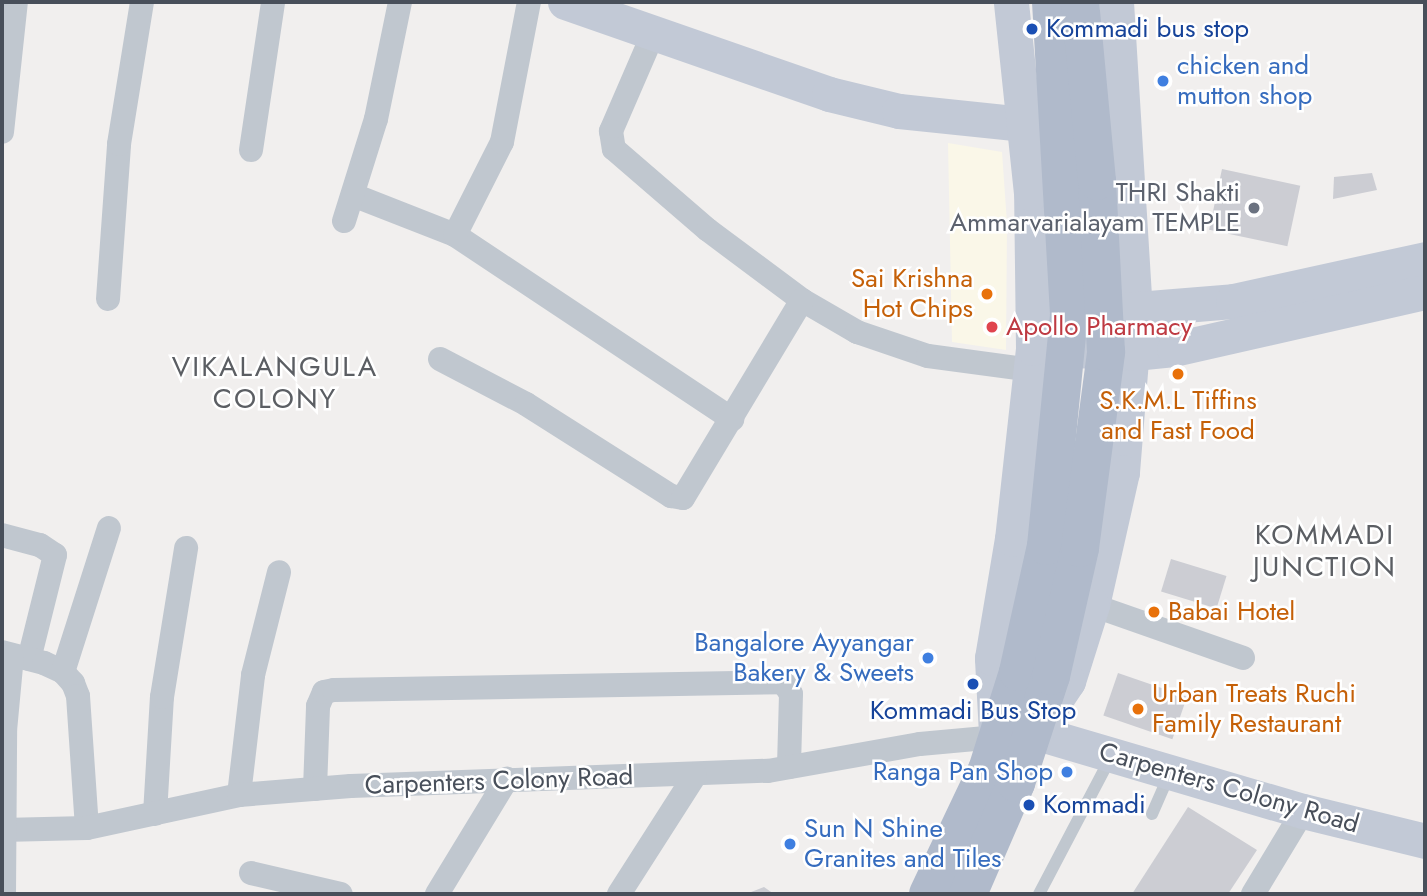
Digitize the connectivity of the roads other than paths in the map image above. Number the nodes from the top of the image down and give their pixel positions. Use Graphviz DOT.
graph roads {
  1 [pos="16,2"];
  2 [pos="142,2"];
  3 [pos="273,2"];
  4 [pos="400,2"];
  5 [pos="529,2"];
  6 [pos="565,2"];
  7 [pos="1011,2"];
  8 [pos="1051,2"];
  9 [pos="1080,2"];
  10 [pos="1116,2"];
  11 [pos="653,34"];
  12 [pos="1023,124"];
  13 [pos="2,132"];
  14 [pos="251,150"];
  15 [pos="353,195"];
  16 [pos="344,221"];
  17 [pos="455,234"];
  18 [pos="1425,259"];
  19 [pos="1425,292"];
  20 [pos="108,299"];
  21 [pos="802,300"];
  22 [pos="1068,331"];
  23 [pos="1120,353"];
  24 [pos="440,359"];
  25 [pos="732,419"];
  26 [pos="109,528"];
  27 [pos="2,535"];
  28 [pos="186,548"];
  29 [pos="279,572"];
  30 [pos="1092,605"];
  31 [pos="14,655"];
  32 [pos="1243,658"];
  33 [pos="63,672"];
  34 [pos="1034,732"];
  35 [pos="997,737"];
  36 [pos="1112,755"];
  37 [pos="789,767"];
  38 [pos="1171,772"];
  39 [pos="695,775"];
  40 [pos="507,779"];
  41 [pos="315,789"];
  42 [pos="239,795"];
  43 [pos="1303,811"];
  44 [pos="155,814"];
  45 [pos="1152,814"];
  46 [pos="87,828"];
  47 [pos="3,830"];
  48 [pos="1425,841"];
  49 [pos="251,873"];
  50 [pos="4,894"];
  51 [pos="341,894"];
  52 [pos="438,894"];
  53 [pos="619,894"];
  54 [pos="928,894"];
  55 [pos="968,894"];
  56 [pos="1039,894"];
  57 [pos="1253,894"];
  1 -- 13 [label="street"];
  2 -- 20 [label="street"];
  3 -- 14 [label="street"];
  4 -- 15 [label="street"];
  5 -- 17 [label="street"];
  6 -- 11 [label="street"];
  7 -- 12 [label="street"];
  8 -- 22 [label="main road"];
  9 -- 22 [label="main road"];
  10 -- 22 [label="street"];
  11 -- 12 [label="street"];
  11 -- 21 [label="street"];
  12 -- 22 [label="street"];
  15 -- 16 [label="street"];
  15 -- 17 [label="street"];
  17 -- 25 [label="street"];
  18 -- 22 [label="street"];
  19 -- 23 [label="street"];
  21 -- 22 [label="street"];
  21 -- 25 [label="street"];
  22 -- 23 [label="main road"];
  22 -- 35 [label="main road"];
  23 -- 30 [label="street"];
  23 -- 34 [label="main road"];
  24 -- 25 [label="street"];
  26 -- 33 [label="street"];
  27 -- 31 [label="street"];
  28 -- 44 [label="street"];
  29 -- 42 [label="street"];
  30 -- 32 [label="street"];
  30 -- 34 [label="street"];
  31 -- 33 [label="street"];
  31 -- 47 [label="street"];
  33 -- 46 [label="street"];
  34 -- 36 [label="street, Carpenters Colony Road"];
  34 -- 55 [label="main road"];
  35 -- 37 [label="street, Carpenters Colony Road"];
  35 -- 54 [label="main road"];
  36 -- 38 [label="street, Carpenters Colony Road"];
  36 -- 56 [label="lane"];
  37 -- 39 [label="street, Carpenters Colony Road"];
  37 -- 41 [label="street"];
  38 -- 43 [label="street, Carpenters Colony Road"];
  38 -- 45 [label="lane"];
  39 -- 40 [label="street, Carpenters Colony Road"];
  39 -- 53 [label="street"];
  40 -- 41 [label="street, Carpenters Colony Road"];
  40 -- 52 [label="street"];
  41 -- 42 [label="street, Carpenters Colony Road"];
  42 -- 44 [label="street, Carpenters Colony Road"];
  43 -- 48 [label="street, Carpenters Colony Road"];
  43 -- 57 [label="street"];
  44 -- 46 [label="street, Carpenters Colony Road"];
  46 -- 47 [label="street, Carpenters Colony Road"];
  47 -- 50 [label="street"];
  49 -- 51 [label="street"];
}
